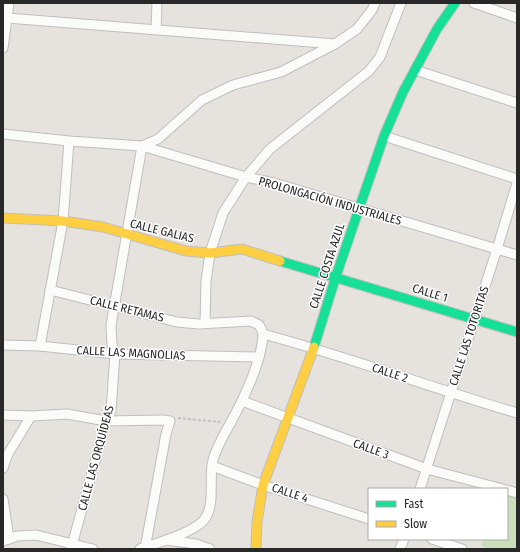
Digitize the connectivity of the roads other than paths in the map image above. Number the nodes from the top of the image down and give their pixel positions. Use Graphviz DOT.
graph roads {
  1 [pos="9,3"];
  2 [pos="157,3"];
  3 [pos="375,3"];
  4 [pos="401,3"];
  5 [pos="455,3"];
  6 [pos="474,3"];
  7 [pos="7,18"];
  8 [pos="517,18"];
  9 [pos="156,30"];
  10 [pos="335,44"];
  11 [pos="3,48"];
  12 [pos="415,70"];
  13 [pos="517,103"];
  14 [pos="3,134"];
  15 [pos="384,136"];
  16 [pos="69,141"];
  17 [pos="142,146"];
  18 [pos="246,177"];
  19 [pos="517,179"];
  20 [pos="517,183"];
  21 [pos="358,209"];
  22 [pos="3,218"];
  23 [pos="63,221"];
  24 [pos="127,235"];
  25 [pos="497,249"];
  26 [pos="210,253"];
  27 [pos="517,256"];
  28 [pos="336,276"];
  29 [pos="50,290"];
  30 [pos="116,306"];
  31 [pos="475,319"];
  32 [pos="204,323"];
  33 [pos="517,332"];
  34 [pos="263,334"];
  35 [pos="3,345"];
  36 [pos="40,346"];
  37 [pos="314,348"];
  38 [pos="116,354"];
  39 [pos="259,357"];
  40 [pos="451,393"];
  41 [pos="242,401"];
  42 [pos="517,412"];
  43 [pos="5,416"];
  44 [pos="31,416"];
  45 [pos="287,418"];
  46 [pos="106,421"];
  47 [pos="212,466"];
  48 [pos="3,468"];
  49 [pos="427,468"];
  50 [pos="264,485"];
  51 [pos="420,488"];
  52 [pos="499,488"];
  53 [pos="3,499"];
  54 [pos="368,519"];
  55 [pos="6,540"];
  56 [pos="165,540"];
  57 [pos="435,540"];
  58 [pos="72,546"];
  59 [pos="143,548"];
  60 [pos="93,549"];
  61 [pos="210,549"];
  62 [pos="256,549"];
  63 [pos="462,549"];
  1 -- 7 [label="street"];
  2 -- 9 [label="street"];
  3 -- 10 [label="street"];
  4 -- 18 [label="street"];
  5 -- 12 [label="street, CALLE COSTA AZUL"];
  6 -- 8 [label="street"];
  7 -- 9 [label="street"];
  7 -- 11 [label="street"];
  9 -- 10 [label="street"];
  10 -- 17 [label="street"];
  12 -- 13 [label="street"];
  12 -- 15 [label="street, CALLE COSTA AZUL"];
  14 -- 16 [label="street, PROLONGACIÓN INDUSTRIALES"];
  15 -- 19 [label="street"];
  15 -- 21 [label="street, CALLE COSTA AZUL"];
  16 -- 17 [label="street, PROLONGACIÓN INDUSTRIALES"];
  16 -- 23 [label="street"];
  17 -- 18 [label="street, PROLONGACIÓN INDUSTRIALES"];
  17 -- 24 [label="street, CALLE LAS ORQUÍDEAS"];
  18 -- 21 [label="street, PROLONGACIÓN INDUSTRIALES"];
  18 -- 26 [label="street"];
  20 -- 25 [label="street, CALLE LAS TOTORITAS"];
  21 -- 25 [label="street, PROLONGACIÓN INDUSTRIALES"];
  21 -- 28 [label="street, CALLE COSTA AZUL"];
  22 -- 23 [label="street, CALLE GALIAS"];
  23 -- 24 [label="street, CALLE GALIAS"];
  23 -- 29 [label="street"];
  24 -- 26 [label="street, CALLE GALIAS"];
  24 -- 30 [label="street, CALLE LAS ORQUÍDEAS"];
  25 -- 27 [label="street, PROLONGACIÓN INDUSTRIALES"];
  25 -- 31 [label="street, CALLE LAS TOTORITAS"];
  26 -- 28 [label="street, CALLE GALIAS"];
  26 -- 32 [label="street"];
  28 -- 31 [label="street, CALLE 1"];
  28 -- 37 [label="street, CALLE COSTA AZUL"];
  29 -- 30 [label="street, CALLE RETAMAS"];
  29 -- 36 [label="street"];
  30 -- 32 [label="street, CALLE RETAMAS"];
  30 -- 38 [label="street, CALLE LAS ORQUÍDEAS"];
  31 -- 33 [label="street, CALLE 1"];
  31 -- 40 [label="street, CALLE LAS TOTORITAS"];
  32 -- 34 [label="street, CALLE RETAMAS"];
  34 -- 37 [label="street, CALLE 2"];
  34 -- 39 [label="street"];
  35 -- 36 [label="street, CALLE LAS MAGNOLIAS"];
  36 -- 38 [label="street, CALLE LAS MAGNOLIAS"];
  37 -- 40 [label="street, CALLE 2"];
  37 -- 45 [label="street, CALLE COSTA AZUL"];
  38 -- 39 [label="street, CALLE LAS MAGNOLIAS"];
  38 -- 46 [label="street, CALLE LAS ORQUÍDEAS"];
  39 -- 41 [label="street"];
  40 -- 42 [label="street, CALLE 2"];
  40 -- 49 [label="street, CALLE LAS TOTORITAS"];
  41 -- 45 [label="street, CALLE 3"];
  41 -- 47 [label="street"];
  43 -- 44 [label="street"];
  44 -- 46 [label="street"];
  44 -- 48 [label="street"];
  45 -- 49 [label="street, CALLE 3"];
  45 -- 50 [label="street, CALLE COSTA AZUL"];
  46 -- 58 [label="street, CALLE LAS ORQUÍDEAS"];
  46 -- 59 [label="street"];
  47 -- 50 [label="street, CALLE 4"];
  47 -- 56 [label="street"];
  49 -- 51 [label="street, CALLE LAS TOTORITAS"];
  49 -- 52 [label="street, CALLE 3"];
  50 -- 54 [label="street, CALLE 4"];
  50 -- 62 [label="street, CALLE COSTA AZUL"];
  53 -- 55 [label="street"];
  55 -- 58 [label="street"];
  56 -- 59 [label="street"];
  56 -- 61 [label="street"];
  57 -- 63 [label="street"];
  58 -- 60 [label="street"];
}
